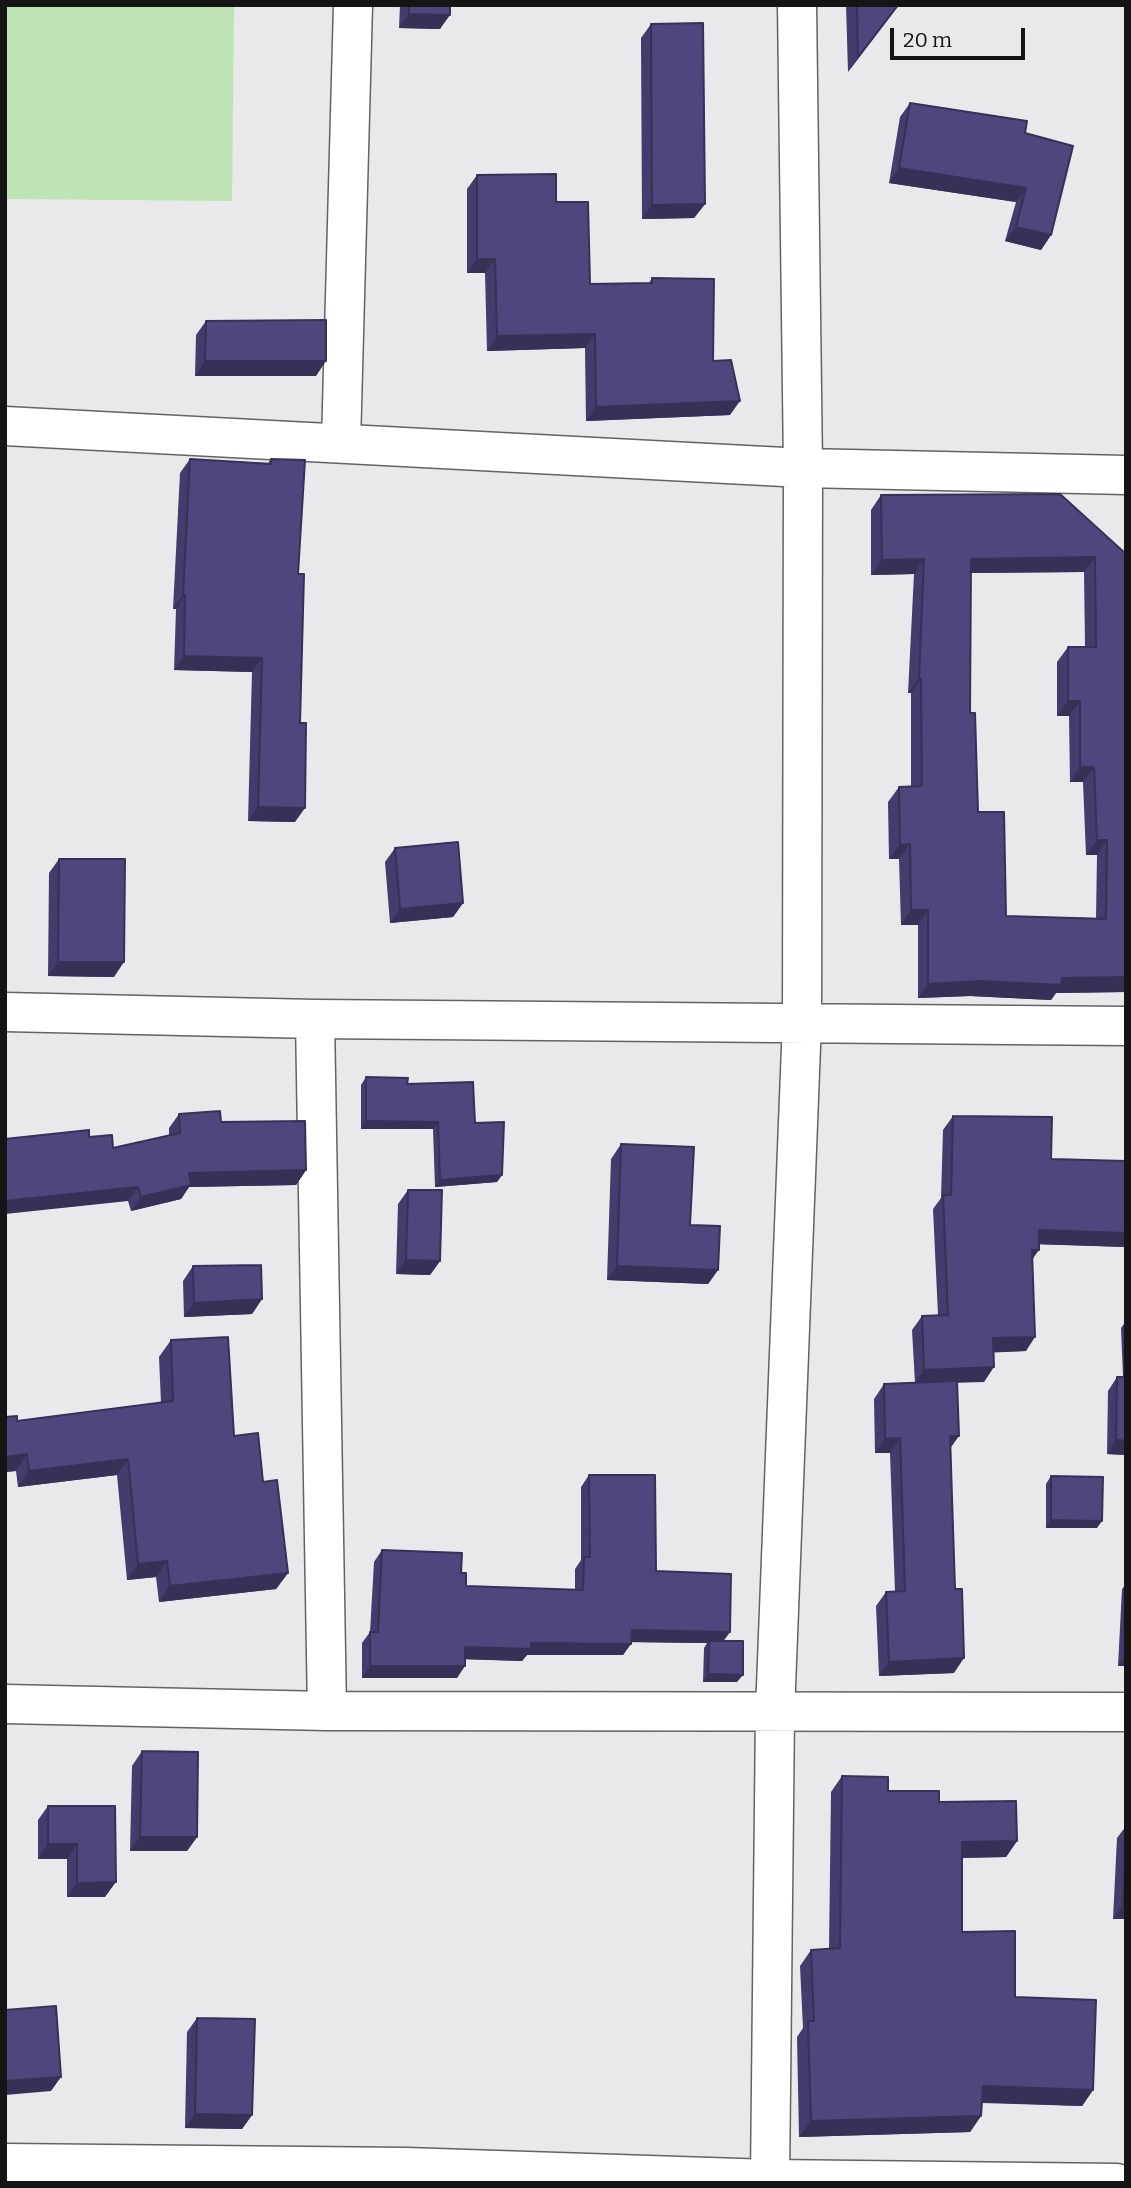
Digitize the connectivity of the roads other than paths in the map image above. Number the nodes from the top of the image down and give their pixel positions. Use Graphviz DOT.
graph roads {
  1 [pos="353,5"];
  2 [pos="797,5"];
  3 [pos="5,426"];
  4 [pos="341,443"];
  5 [pos="803,468"];
  6 [pos="1126,475"];
  7 [pos="5,1012"];
  8 [pos="315,1019"];
  9 [pos="802,1021"];
  10 [pos="1126,1026"];
  11 [pos="5,1704"];
  12 [pos="327,1711"];
  13 [pos="775,1712"];
  14 [pos="1126,1713"];
  15 [pos="5,2162"];
  16 [pos="407,2175"];
  17 [pos="770,2179"];
  18 [pos="1117,2183"];
  1 -- 4 [label="street"];
  2 -- 5 [label="street"];
  3 -- 4 [label="street"];
  4 -- 5 [label="street"];
  5 -- 6 [label="street"];
  5 -- 9 [label="street"];
  7 -- 8 [label="street"];
  8 -- 9 [label="street"];
  8 -- 12 [label="street"];
  9 -- 10 [label="street"];
  9 -- 13 [label="street"];
  11 -- 12 [label="street"];
  12 -- 13 [label="street"];
  13 -- 14 [label="street"];
  13 -- 17 [label="street"];
  15 -- 16 [label="street"];
  16 -- 17 [label="street"];
  17 -- 18 [label="street"];
}
